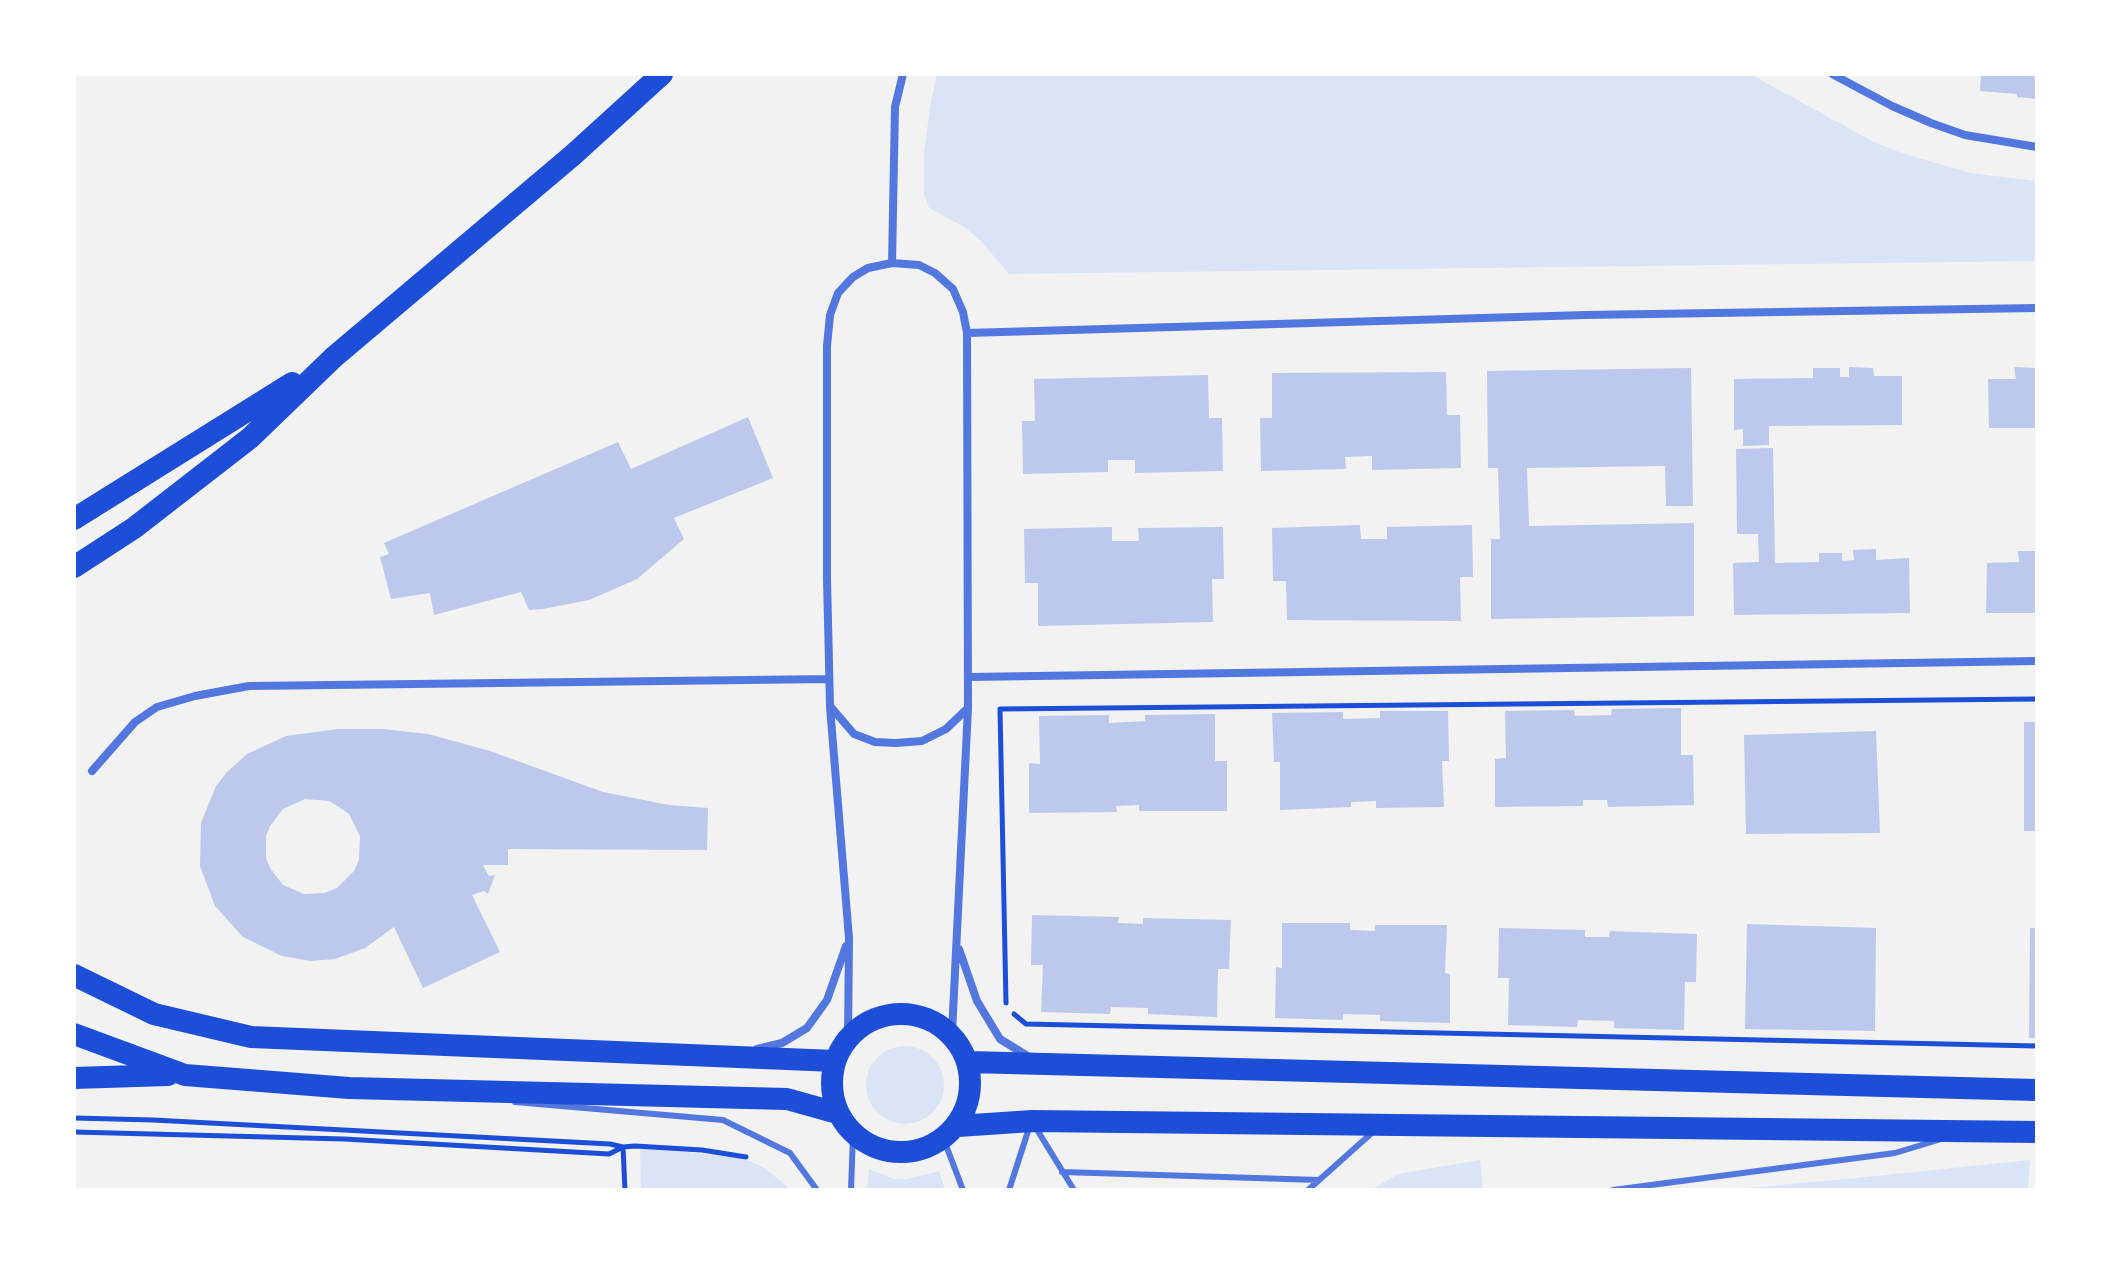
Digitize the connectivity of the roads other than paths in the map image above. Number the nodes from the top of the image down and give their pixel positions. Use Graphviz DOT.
graph roads {
  1 [pos="662,74"];
  2 [pos="903,74"];
  3 [pos="1832,74"];
  4 [pos="2037,147"];
  5 [pos="892,263"];
  6 [pos="2037,308"];
  7 [pos="967,333"];
  8 [pos="334,357"];
  9 [pos="74,519"];
  10 [pos="74,567"];
  11 [pos="2037,661"];
  12 [pos="969,677"];
  13 [pos="829,679"];
  14 [pos="830,706"];
  15 [pos="968,708"];
  16 [pos="92,771"];
  17 [pos="849,938"];
  18 [pos="957,943"];
  19 [pos="74,975"];
  20 [pos="952,1033"];
  21 [pos="74,1034"];
  22 [pos="848,1037"];
  23 [pos="731,1055"];
  24 [pos="835,1061"];
  25 [pos="969,1062"];
  26 [pos="1057,1066"];
  27 [pos="185,1075"];
  28 [pos="74,1078"];
  29 [pos="2037,1090"];
  30 [pos="469,1092"];
  31 [pos="837,1113"];
  32 [pos="1032,1121"];
  33 [pos="1382,1124"];
  34 [pos="1969,1131"];
  35 [pos="2037,1132"];
  36 [pos="951,1133"];
  37 [pos="853,1134"];
  38 [pos="1062,1172"];
  39 [pos="1319,1180"];
  40 [pos="817,1190"];
  41 [pos="851,1190"];
  42 [pos="963,1190"];
  43 [pos="1009,1190"];
  44 [pos="1074,1190"];
  45 [pos="1308,1190"];
  46 [pos="1613,1190"];
  1 -- 8 [label="highway"];
  2 -- 5 [label="street"];
  3 -- 4 [label="street"];
  5 -- 7 [label="street"];
  5 -- 13 [label="street"];
  6 -- 7 [label="street"];
  7 -- 12 [label="street"];
  8 -- 9 [label="highway"];
  8 -- 10 [label="highway"];
  11 -- 12 [label="street"];
  12 -- 15 [label="street"];
  13 -- 14 [label="street"];
  13 -- 16 [label="street"];
  14 -- 15 [label="street"];
  14 -- 17 [label="street"];
  15 -- 18 [label="street"];
  17 -- 22 [label="street"];
  17 -- 23 [label="street"];
  18 -- 20 [label="street"];
  18 -- 26 [label="street"];
  19 -- 23 [label="highway"];
  20 -- 22 [label="highway"];
  20 -- 25 [label="highway"];
  21 -- 27 [label="highway"];
  22 -- 24 [label="highway"];
  23 -- 24 [label="highway"];
  24 -- 31 [label="highway"];
  25 -- 26 [label="highway"];
  25 -- 36 [label="highway"];
  26 -- 29 [label="highway"];
  27 -- 28 [label="highway"];
  27 -- 30 [label="highway"];
  30 -- 31 [label="highway"];
  30 -- 40 [label="lane"];
  31 -- 37 [label="highway"];
  32 -- 33 [label="highway"];
  32 -- 36 [label="highway"];
  32 -- 38 [label="lane"];
  32 -- 43 [label="lane"];
  33 -- 34 [label="highway"];
  33 -- 39 [label="lane"];
  34 -- 35 [label="highway"];
  34 -- 46 [label="lane"];
  36 -- 37 [label="highway"];
  36 -- 42 [label="lane"];
  37 -- 41 [label="lane"];
  38 -- 39 [label="lane"];
  38 -- 44 [label="lane"];
  39 -- 45 [label="lane"];
}
